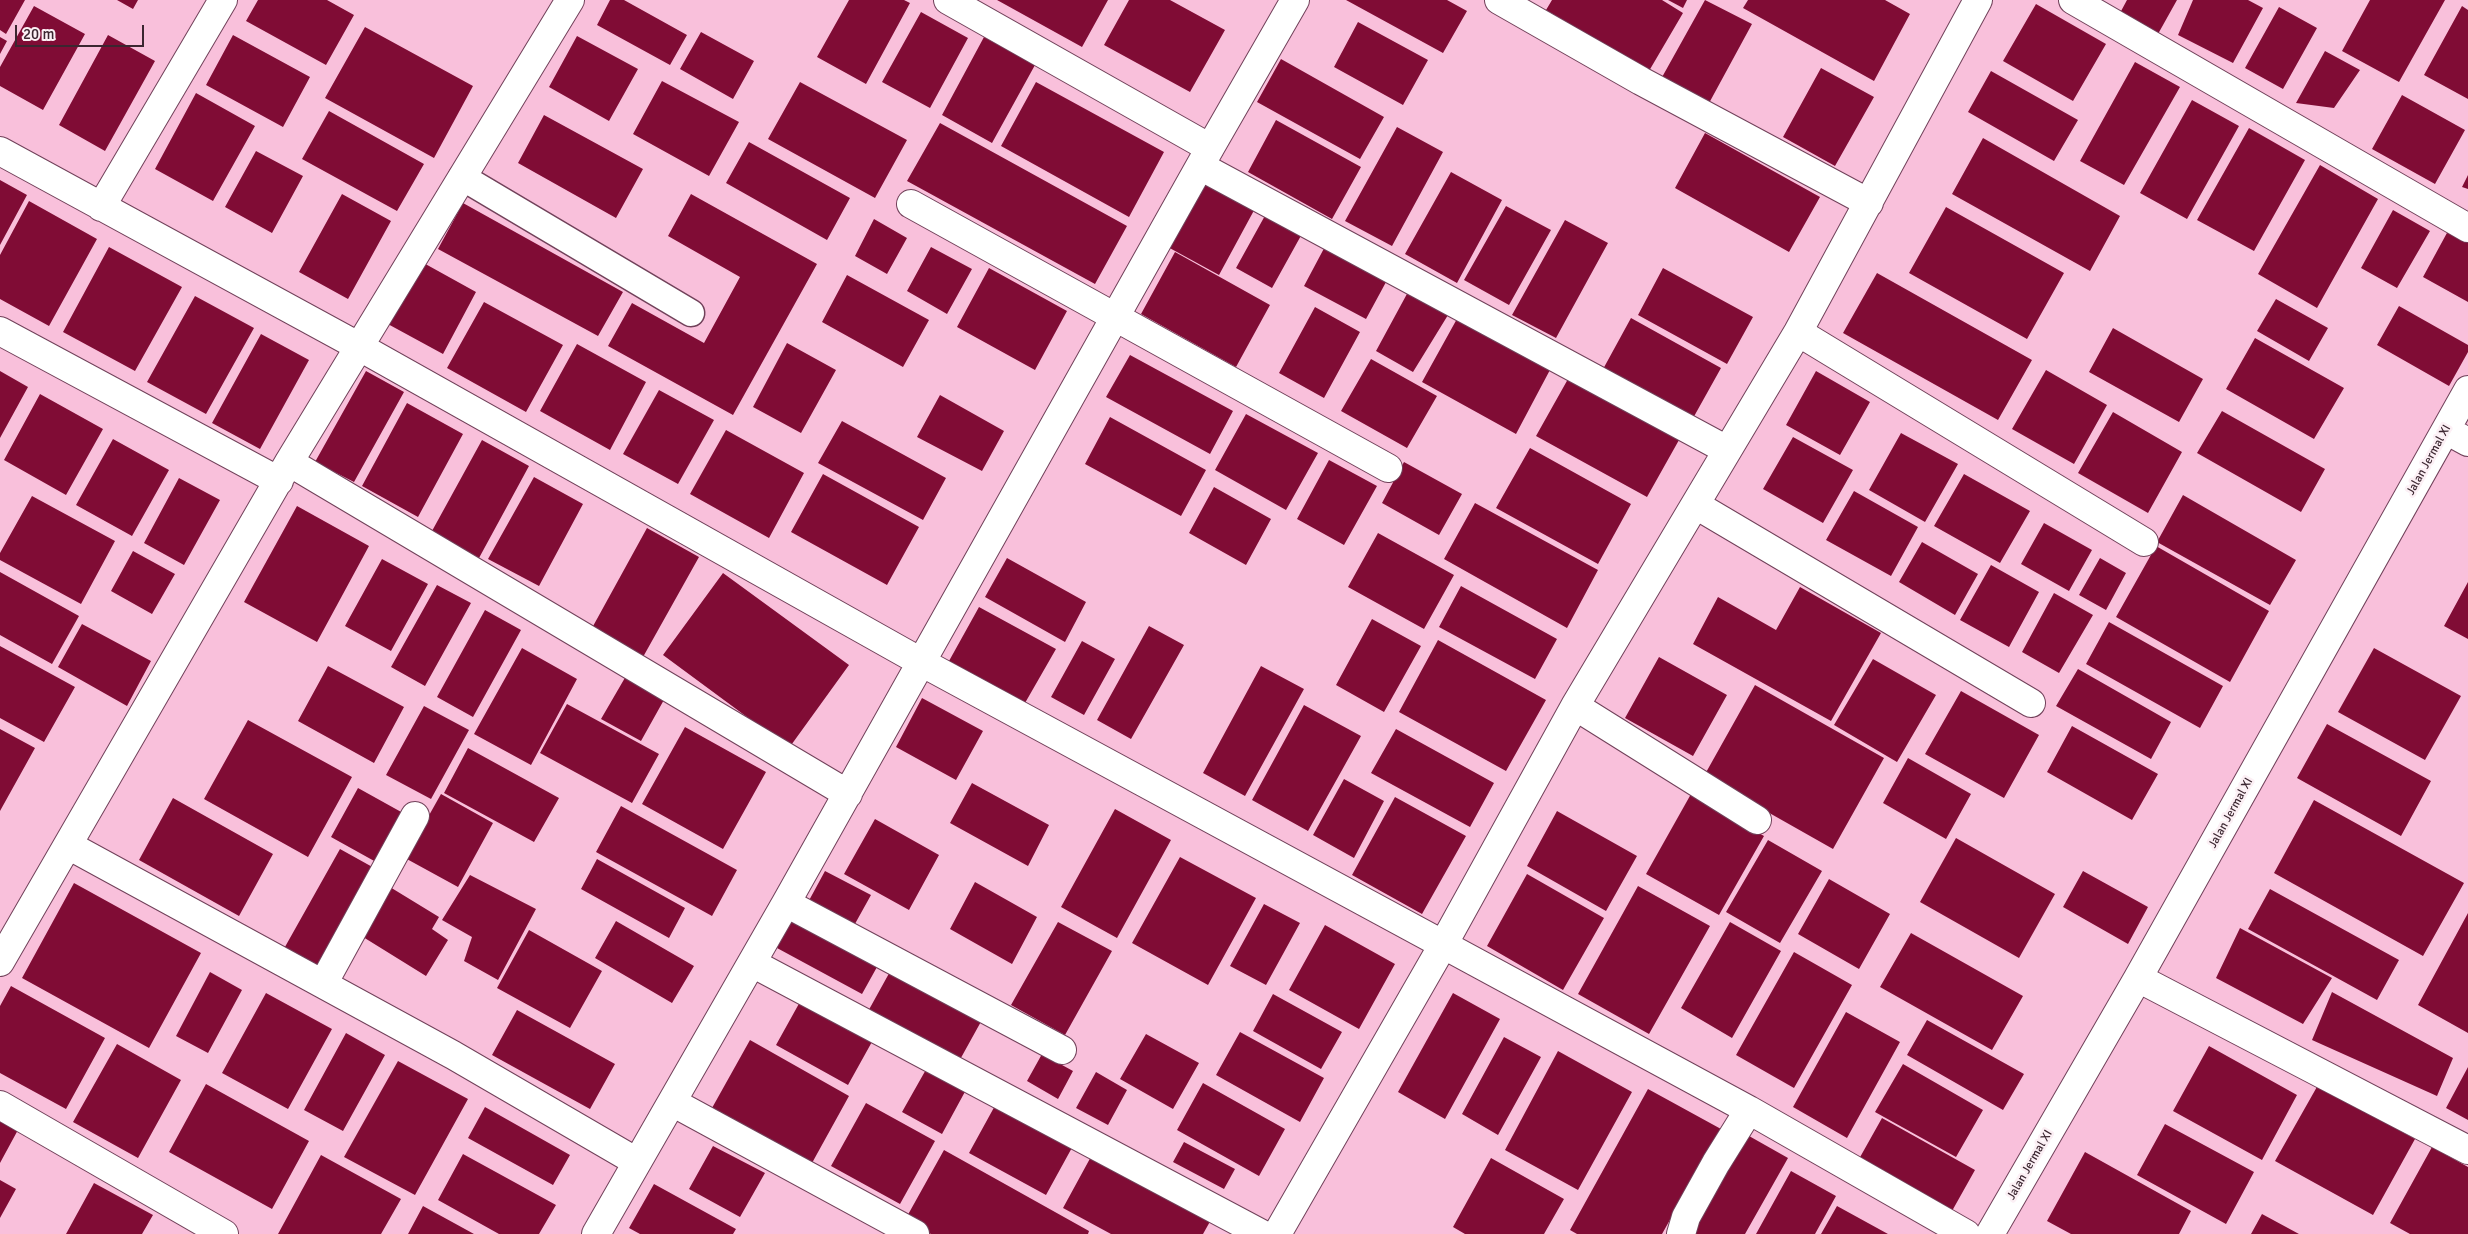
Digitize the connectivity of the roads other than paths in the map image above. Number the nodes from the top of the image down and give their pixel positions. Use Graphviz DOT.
graph roads {
  1 [pos="223,0"];
  2 [pos="570,0"];
  3 [pos="948,0"];
  4 [pos="1295,0"];
  5 [pos="1498,0"];
  6 [pos="1978,0"];
  7 [pos="2073,0"];
  8 [pos="0,151"];
  9 [pos="1205,157"];
  10 [pos="462,178"];
  11 [pos="1869,203"];
  12 [pos="911,204"];
  13 [pos="101,207"];
  14 [pos="2468,228"];
  15 [pos="691,313"];
  16 [pos="1116,316"];
  17 [pos="0,331"];
  18 [pos="1798,332"];
  19 [pos="358,346"];
  20 [pos="2468,390"];
  21 [pos="2457,436"];
  22 [pos="1727,450"];
  23 [pos="1388,468"];
  24 [pos="284,472"];
  25 [pos="1696,505"];
  26 [pos="2144,542"];
  27 [pos="921,662"];
  28 [pos="2031,703"];
  29 [pos="1575,706"];
  30 [pos="848,794"];
  31 [pos="415,816"];
  32 [pos="1757,820"];
  33 [pos="68,845"];
  34 [pos="786,902"];
  35 [pos="1443,945"];
  36 [pos="0,962"];
  37 [pos="752,963"];
  38 [pos="2138,978"];
  39 [pos="323,984"];
  40 [pos="1062,1050"];
  41 [pos="672,1102"];
  42 [pos="0,1105"];
  43 [pos="1749,1110"];
  44 [pos="2468,1150"];
  45 [pos="637,1162"];
  46 [pos="224,1234"];
  47 [pos="596,1234"];
  48 [pos="915,1234"];
  49 [pos="1262,1234"];
  50 [pos="1277,1234"];
  51 [pos="1681,1234"];
  52 [pos="1966,1234"];
  53 [pos="1990,1234"];
  1 -- 13 [label="street"];
  2 -- 10 [label="street"];
  3 -- 9 [label="street"];
  4 -- 9 [label="street"];
  5 -- 11 [label="street"];
  6 -- 11 [label="street"];
  7 -- 14 [label="street"];
  8 -- 13 [label="street"];
  9 -- 16 [label="street"];
  9 -- 22 [label="street"];
  10 -- 15 [label="lane"];
  10 -- 19 [label="street"];
  11 -- 18 [label="street"];
  12 -- 16 [label="street"];
  13 -- 19 [label="street"];
  16 -- 23 [label="street"];
  16 -- 27 [label="street"];
  17 -- 24 [label="street"];
  18 -- 22 [label="street"];
  18 -- 26 [label="street"];
  19 -- 24 [label="street"];
  19 -- 27 [label="street"];
  20 -- 21 [label="street, Jalan Jermal XI"];
  21 -- 38 [label="street, Jalan Jermal XI"];
  22 -- 25 [label="street"];
  24 -- 30 [label="street"];
  24 -- 33 [label="street"];
  25 -- 28 [label="street"];
  25 -- 29 [label="street"];
  27 -- 30 [label="street"];
  27 -- 35 [label="street"];
  29 -- 32 [label="street"];
  29 -- 35 [label="street"];
  30 -- 34 [label="street"];
  31 -- 39 [label="street"];
  33 -- 36 [label="street"];
  33 -- 39 [label="street"];
  34 -- 37 [label="street"];
  34 -- 40 [label="street"];
  35 -- 43 [label="street"];
  35 -- 50 [label="street"];
  37 -- 41 [label="street"];
  37 -- 49 [label="street"];
  38 -- 44 [label="street"];
  38 -- 53 [label="street, Jalan Jermal XI"];
  39 -- 45 [label="street"];
  41 -- 45 [label="street"];
  41 -- 48 [label="street"];
  42 -- 46 [label="street"];
  43 -- 51 [label="street"];
  43 -- 52 [label="street"];
  45 -- 47 [label="street"];
}
